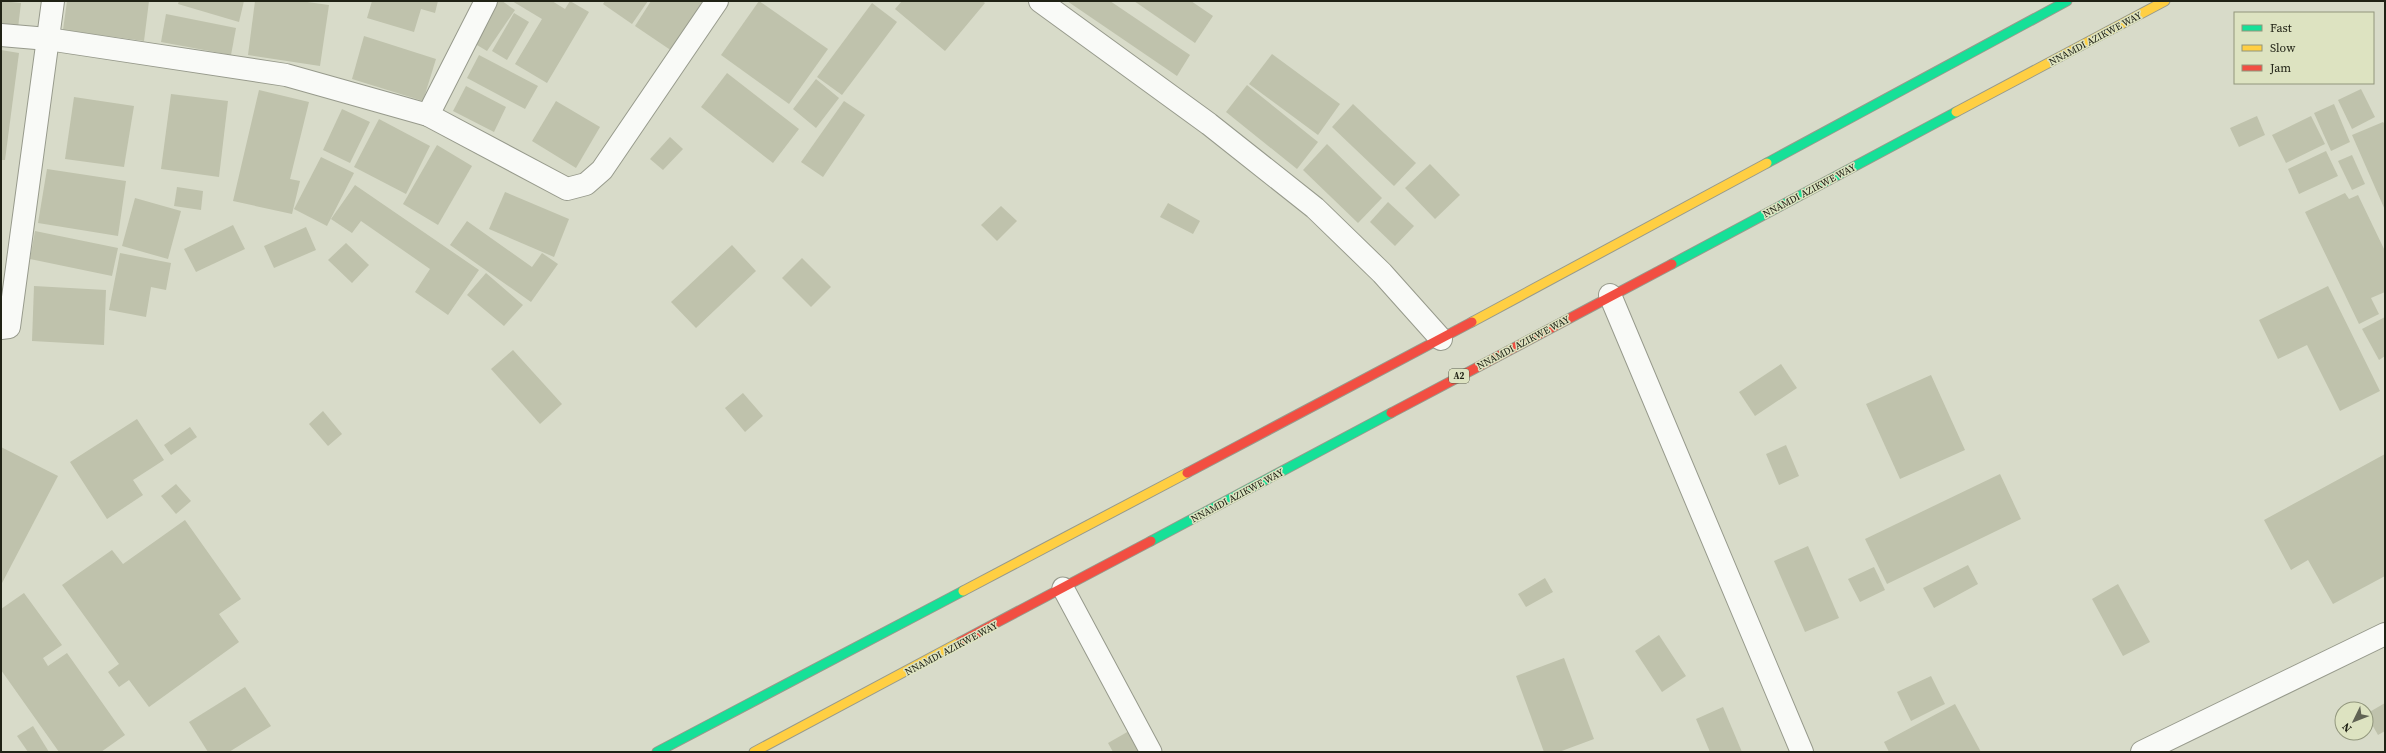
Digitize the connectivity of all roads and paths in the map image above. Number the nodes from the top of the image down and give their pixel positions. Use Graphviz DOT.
graph roads {
  1 [pos="53,1"];
  2 [pos="486,1"];
  3 [pos="717,1"];
  4 [pos="1040,1"];
  5 [pos="2067,1"];
  6 [pos="2165,1"];
  7 [pos="1,35"];
  8 [pos="48,39"];
  9 [pos="428,115"];
  10 [pos="1610,295"];
  11 [pos="1,328"];
  12 [pos="1442,339"];
  13 [pos="1063,588"];
  14 [pos="2385,634"];
  15 [pos="657,752"];
  16 [pos="754,752"];
  17 [pos="1151,752"];
  18 [pos="1802,752"];
  19 [pos="2142,752"];
  1 -- 8 [label="street"];
  2 -- 9 [label="street"];
  3 -- 9 [label="street"];
  4 -- 12 [label="street"];
  5 -- 12 [label="highway"];
  6 -- 10 [label="highway, NNAMDI AZIKWE WAY / A2"];
  7 -- 8 [label="street"];
  8 -- 9 [label="street"];
  8 -- 11 [label="street"];
  10 -- 13 [label="highway, NNAMDI AZIKWE WAY / A2"];
  10 -- 18 [label="street"];
  12 -- 15 [label="highway"];
  13 -- 16 [label="highway, NNAMDI AZIKWE WAY / A2"];
  13 -- 17 [label="lane"];
  14 -- 19 [label="street"];
}
